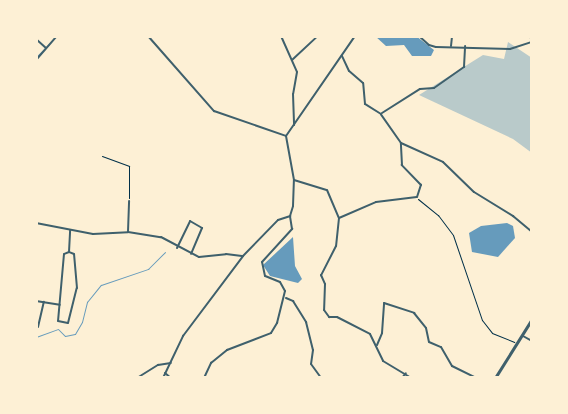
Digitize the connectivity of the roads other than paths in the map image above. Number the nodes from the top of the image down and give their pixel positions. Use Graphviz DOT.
graph roads {
  1 [pos="57,36"];
  2 [pos="148,36"];
  3 [pos="281,36"];
  4 [pos="318,36"];
  5 [pos="355,36"];
  6 [pos="419,36"];
  7 [pos="452,36"];
  8 [pos="529,36"];
  9 [pos="36,39"];
  10 [pos="532,40"];
  11 [pos="451,46"];
  12 [pos="465,46"];
  13 [pos="46,48"];
  14 [pos="342,56"];
  15 [pos="36,60"];
  16 [pos="292,60"];
  17 [pos="381,114"];
  18 [pos="294,125"];
  19 [pos="286,136"];
  20 [pos="401,143"];
  21 [pos="294,180"];
  22 [pos="129,201"];
  23 [pos="290,216"];
  24 [pos="339,218"];
  25 [pos="36,223"];
  26 [pos="70,230"];
  27 [pos="128,232"];
  28 [pos="532,232"];
  29 [pos="177,248"];
  30 [pos="69,252"];
  31 [pos="191,254"];
  32 [pos="243,256"];
  33 [pos="286,298"];
  34 [pos="36,301"];
  35 [pos="44,302"];
  36 [pos="60,305"];
  37 [pos="532,319"];
  38 [pos="38,327"];
  39 [pos="523,336"];
  40 [pos="532,341"];
  41 [pos="377,346"];
  42 [pos="171,363"];
  43 [pos="165,373"];
  44 [pos="406,373"];
  45 [pos="137,378"];
  46 [pos="163,378"];
  47 [pos="171,378"];
  48 [pos="204,378"];
  49 [pos="321,378"];
  50 [pos="402,378"];
  51 [pos="411,378"];
  52 [pos="477,378"];
  53 [pos="496,378"];
  1 -- 13 [label="street"];
  2 -- 19 [label="street"];
  3 -- 16 [label="street"];
  4 -- 16 [label="street"];
  5 -- 14 [label="street"];
  6 -- 11 [label="street"];
  7 -- 11 [label="street"];
  8 -- 10 [label="street"];
  9 -- 13 [label="street"];
  10 -- 12 [label="street"];
  11 -- 12 [label="street"];
  12 -- 17 [label="street"];
  13 -- 15 [label="street"];
  14 -- 17 [label="street"];
  14 -- 18 [label="street"];
  16 -- 18 [label="street"];
  17 -- 20 [label="street"];
  18 -- 19 [label="street"];
  19 -- 21 [label="street"];
  20 -- 24 [label="street"];
  20 -- 28 [label="street"];
  21 -- 23 [label="street"];
  21 -- 24 [label="street"];
  22 -- 27 [label="street"];
  23 -- 32 [label="street"];
  23 -- 33 [label="street"];
  24 -- 41 [label="street"];
  25 -- 26 [label="street"];
  26 -- 27 [label="street"];
  26 -- 30 [label="street"];
  27 -- 29 [label="street"];
  29 -- 31 [label="street"];
  29 -- 31 [label="street"];
  30 -- 36 [label="street"];
  30 -- 36 [label="street"];
  31 -- 32 [label="street"];
  32 -- 42 [label="street"];
  33 -- 48 [label="street"];
  33 -- 49 [label="street"];
  34 -- 35 [label="street"];
  35 -- 36 [label="street"];
  35 -- 38 [label="street"];
  37 -- 39 [label="street"];
  39 -- 40 [label="street"];
  39 -- 53 [label="street"];
  41 -- 44 [label="street"];
  41 -- 52 [label="street"];
  42 -- 43 [label="street"];
  42 -- 45 [label="street"];
  43 -- 46 [label="street"];
  43 -- 47 [label="street"];
  44 -- 50 [label="street"];
  44 -- 51 [label="street"];
}
